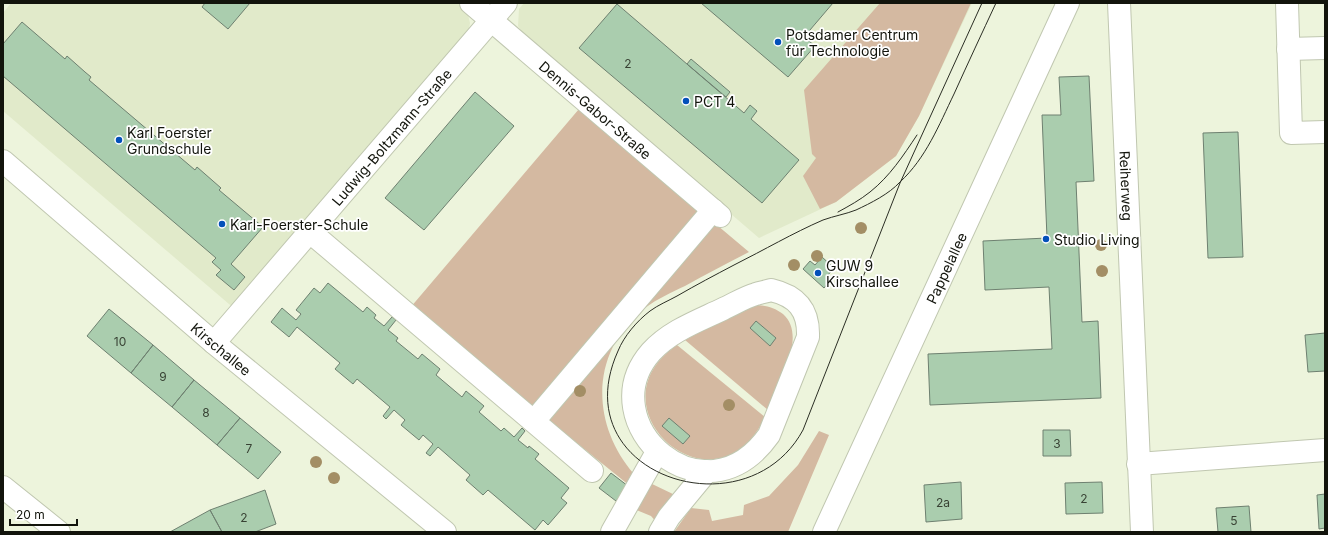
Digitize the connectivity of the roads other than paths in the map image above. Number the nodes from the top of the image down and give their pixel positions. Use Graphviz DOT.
graph roads {
  1 [pos="471,3"];
  2 [pos="506,3"];
  3 [pos="1068,3"];
  4 [pos="1119,3"];
  5 [pos="1287,3"];
  6 [pos="491,20"];
  7 [pos="1325,48"];
  8 [pos="1288,49"];
  9 [pos="1325,132"];
  10 [pos="3,161"];
  11 [pos="309,231"];
  12 [pos="214,343"];
  13 [pos="534,421"];
  14 [pos="1325,450"];
  15 [pos="657,452"];
  16 [pos="1138,464"];
  17 [pos="592,471"];
  18 [pos="707,471"];
  19 [pos="3,487"];
  20 [pos="433,528"];
  21 [pos="58,532"];
  22 [pos="612,532"];
  23 [pos="660,532"];
  24 [pos="824,532"];
  25 [pos="1142,532"];
  1 -- 6 [label="street, Dennis-Gabor-Straße"];
  2 -- 6 [label="street, Ludwig-Boltzmann-Straße"];
  3 -- 24 [label="street, Pappelallee"];
  4 -- 16 [label="street, Reiherweg"];
  5 -- 8 [label="street"];
  6 -- 11 [label="street, Ludwig-Boltzmann-Straße"];
  6 -- 13 [label="street, Dennis-Gabor-Straße"];
  7 -- 8 [label="street"];
  8 -- 9 [label="street"];
  10 -- 12 [label="street, Kirschallee"];
  11 -- 12 [label="street, Ludwig-Boltzmann-Straße"];
  11 -- 13 [label="street"];
  12 -- 20 [label="street, Kirschallee"];
  13 -- 17 [label="street"];
  14 -- 16 [label="street"];
  15 -- 18 [label="street"];
  15 -- 18 [label="street"];
  15 -- 22 [label="street"];
  16 -- 25 [label="street, Reiherweg"];
  18 -- 23 [label="street"];
  19 -- 21 [label="street"];
}
